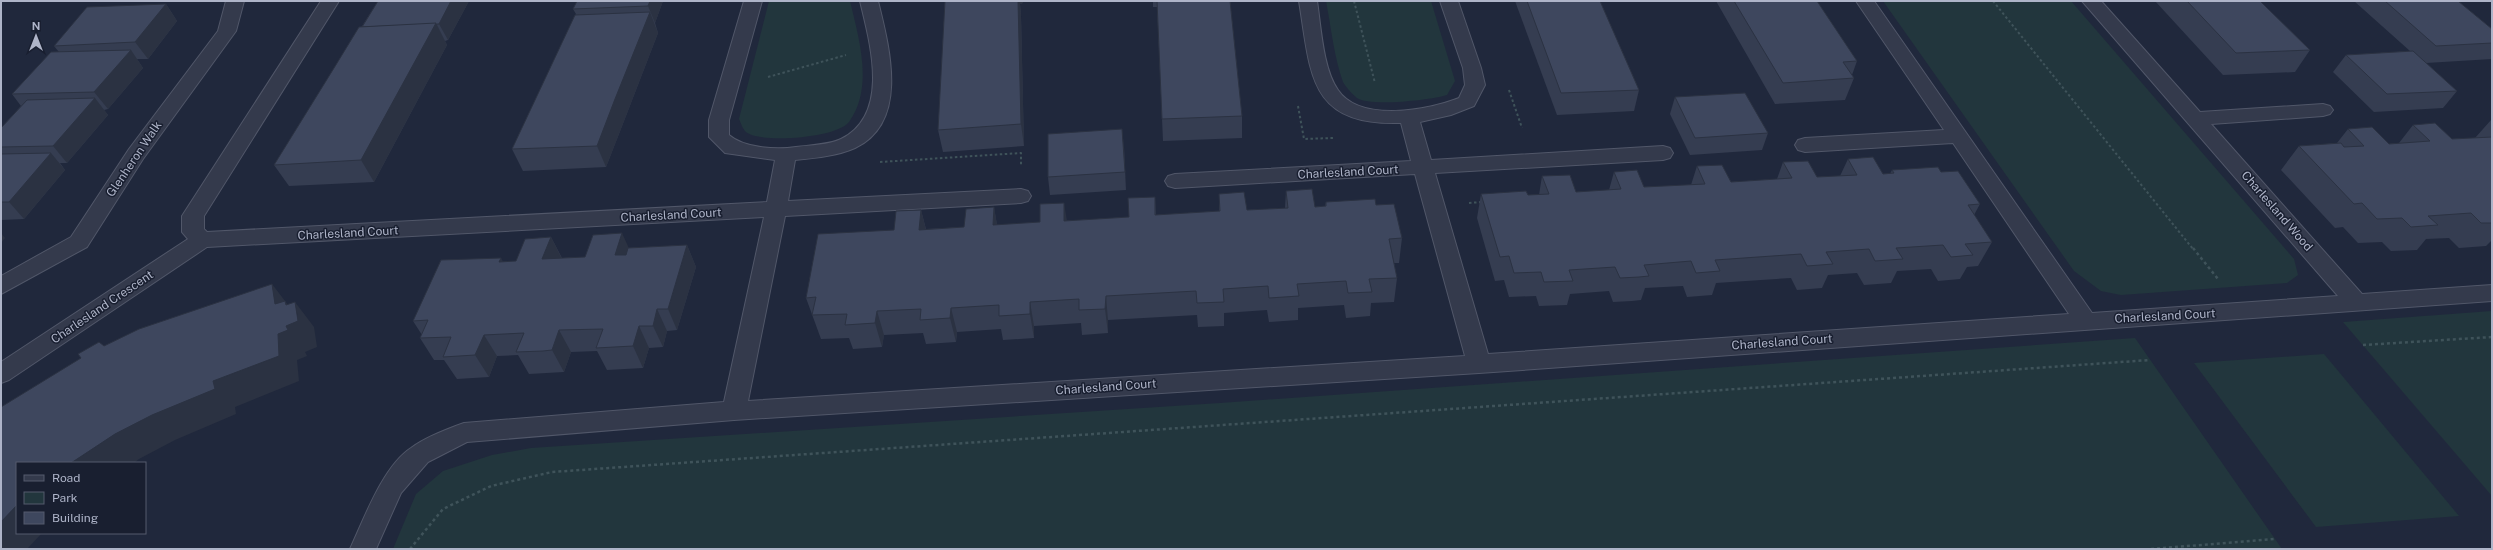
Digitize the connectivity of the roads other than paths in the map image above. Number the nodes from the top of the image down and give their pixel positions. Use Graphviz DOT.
graph roads {
  1 [pos="235,1"];
  2 [pos="330,1"];
  3 [pos="753,1"];
  4 [pos="869,1"];
  5 [pos="1308,1"];
  6 [pos="1449,1"];
  7 [pos="1865,1"];
  8 [pos="2091,1"];
  9 [pos="2323,110"];
  10 [pos="1409,116"];
  11 [pos="2196,119"];
  12 [pos="1959,136"];
  13 [pos="1805,145"];
  14 [pos="1663,153"];
  15 [pos="786,155"];
  16 [pos="1424,167"];
  17 [pos="1175,181"];
  18 [pos="1021,196"];
  19 [pos="776,210"];
  20 [pos="202,240"];
  21 [pos="1,286"];
  22 [pos="2492,293"];
  23 [pos="2358,304"];
  24 [pos="2085,320"];
  25 [pos="1479,364"];
  26 [pos="1,374"];
  27 [pos="734,411"];
  28 [pos="363,549"];
  1 -- 21 [label="street, Glenheron Walk"];
  2 -- 20 [label="street"];
  3 -- 15 [label="street"];
  4 -- 15 [label="street"];
  5 -- 10 [label="street"];
  6 -- 10 [label="street"];
  7 -- 12 [label="street"];
  8 -- 11 [label="street, Charlesland Wood"];
  9 -- 11 [label="street"];
  10 -- 16 [label="street"];
  11 -- 23 [label="street, Charlesland Wood"];
  12 -- 13 [label="street"];
  12 -- 24 [label="street"];
  14 -- 16 [label="street, Charlesland Court"];
  15 -- 19 [label="street"];
  16 -- 17 [label="street, Charlesland Court"];
  16 -- 25 [label="street"];
  18 -- 19 [label="street, Charlesland Court"];
  19 -- 20 [label="street, Charlesland Court"];
  19 -- 27 [label="street"];
  20 -- 26 [label="street, Charlesland Crescent"];
  22 -- 23 [label="street"];
  23 -- 24 [label="street, Charlesland Court"];
  24 -- 25 [label="street, Charlesland Court"];
  25 -- 27 [label="street, Charlesland Court"];
  27 -- 28 [label="street, Charlesland Court"];
}
